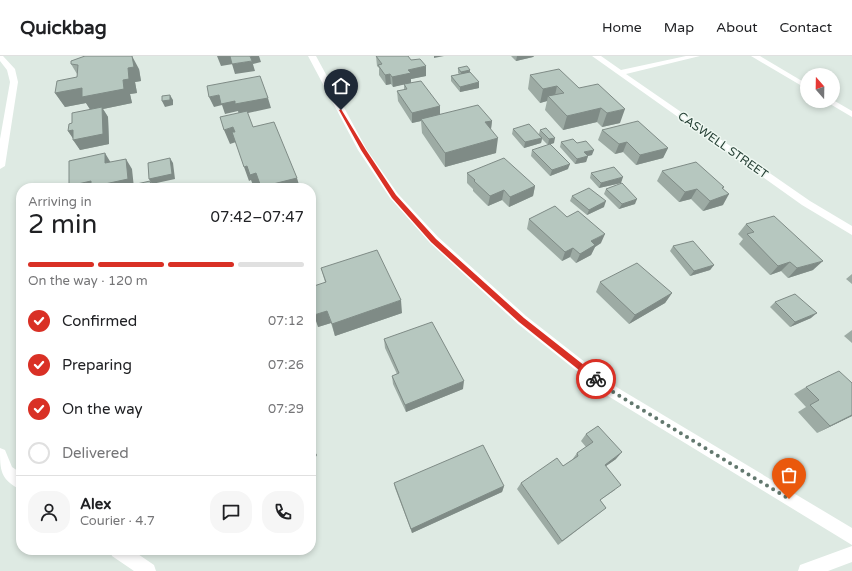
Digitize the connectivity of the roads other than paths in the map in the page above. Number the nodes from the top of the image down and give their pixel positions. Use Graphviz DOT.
graph roads {
  1 [pos="312,56"];
  2 [pos="596,56"];
  3 [pos="696,56"];
  4 [pos="756,56"];
  5 [pos="0,57"];
  6 [pos="620,73"];
  7 [pos="800,83"];
  8 [pos="840,107"];
  9 [pos="852,114"];
  10 [pos="0,166"];
  11 [pos="852,231"];
  12 [pos="0,456"];
  13 [pos="16,478"];
  14 [pos="852,537"];
  15 [pos="852,554"];
  16 [pos="125,555"];
  17 [pos="148,571"];
  18 [pos="806,571"];
  1 -- 14 [label="street"];
  2 -- 6 [label="street, CASWELL STREET"];
  3 -- 6 [label="street"];
  4 -- 7 [label="street"];
  5 -- 10 [label="street"];
  6 -- 11 [label="street, CASWELL STREET"];
  8 -- 9 [label="street"];
  12 -- 13 [label="street"];
  15 -- 18 [label="street"];
  16 -- 17 [label="street"];
}
